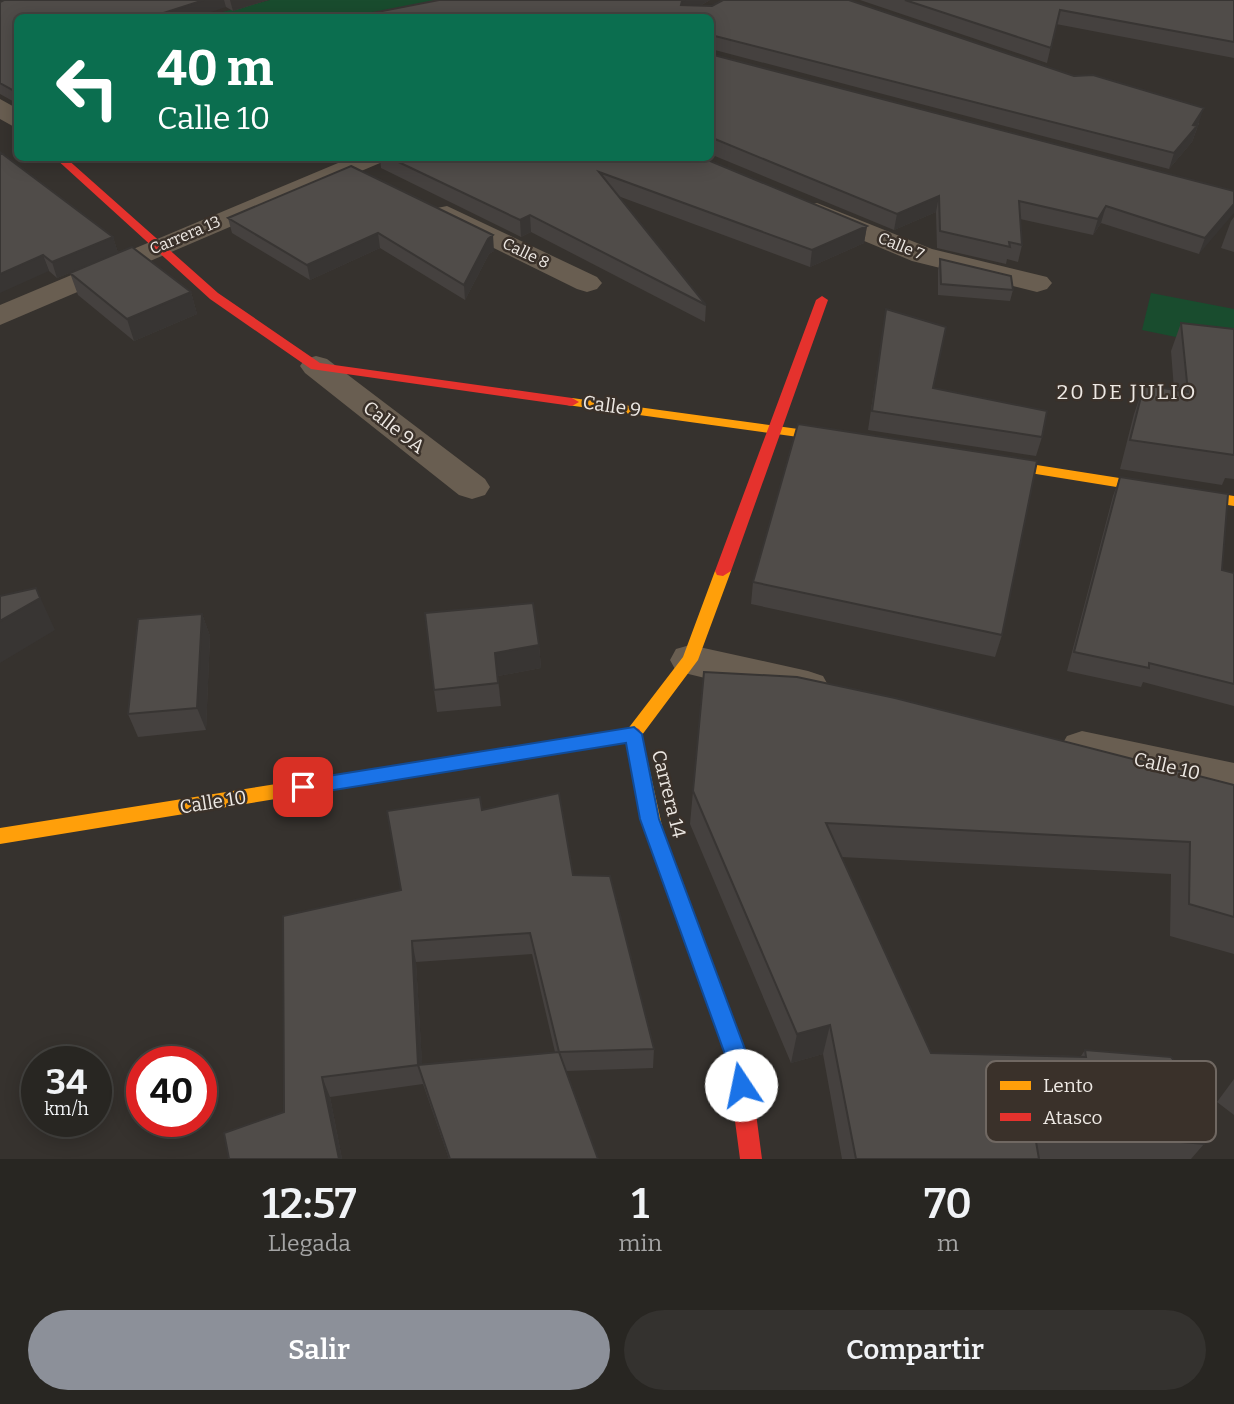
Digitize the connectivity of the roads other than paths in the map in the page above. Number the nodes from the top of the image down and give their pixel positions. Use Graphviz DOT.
graph roads {
  1 [pos="0,106"];
  2 [pos="14,118"];
  3 [pos="63,161"];
  4 [pos="361,162"];
  5 [pos="388,184"];
  6 [pos="795,201"];
  7 [pos="426,203"];
  8 [pos="156,247"];
  9 [pos="587,283"];
  10 [pos="1037,283"];
  11 [pos="822,300"];
  12 [pos="0,316"];
  13 [pos="316,366"];
  14 [pos="778,429"];
  15 [pos="872,444"];
  16 [pos="965,459"];
  17 [pos="472,488"];
  18 [pos="1234,501"];
  19 [pos="690,660"];
  20 [pos="839,694"];
  21 [pos="634,734"];
  22 [pos="1044,739"];
  23 [pos="1234,781"];
  24 [pos="0,836"];
  25 [pos="751,1159"];
  1 -- 2 [label="street"];
  3 -- 8 [label="street, Calle 9"];
  4 -- 5 [label="street"];
  4 -- 8 [label="street, Carrera 13"];
  6 -- 10 [label="street, Calle 7"];
  7 -- 9 [label="street, Calle 8"];
  8 -- 12 [label="street, Carrera 13"];
  8 -- 13 [label="street, Calle 9"];
  11 -- 14 [label="street, Carrera 14"];
  13 -- 14 [label="street, Calle 9"];
  13 -- 17 [label="street, Calle 9A"];
  14 -- 15 [label="street, Calle 9"];
  14 -- 19 [label="street, Carrera 14"];
  16 -- 18 [label="street"];
  19 -- 20 [label="street"];
  19 -- 21 [label="street, Carrera 14"];
  21 -- 24 [label="street, Calle 10"];
  21 -- 25 [label="street, Carrera 14"];
  22 -- 23 [label="street, Calle 10"];
}
